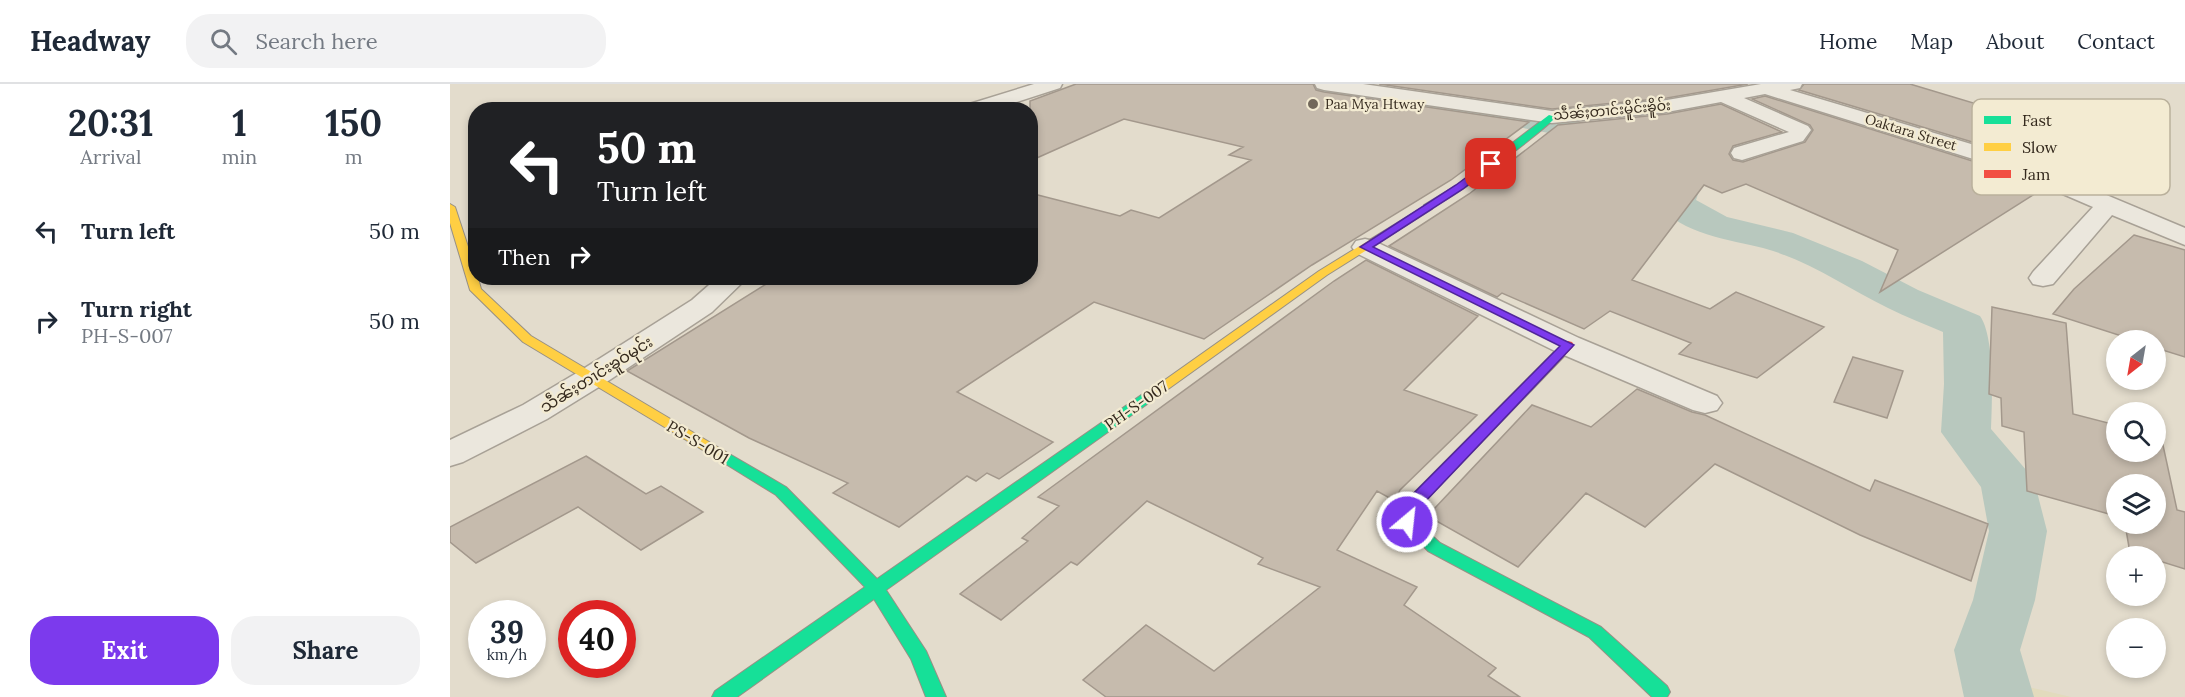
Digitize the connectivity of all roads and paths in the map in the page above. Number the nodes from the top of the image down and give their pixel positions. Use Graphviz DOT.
graph roads {
  1 [pos="1053,84"];
  2 [pos="1324,84"];
  3 [pos="1793,84"];
  4 [pos="1767,88"];
  5 [pos="1723,96"];
  6 [pos="996,102"];
  7 [pos="1546,122"];
  8 [pos="1972,151"];
  9 [pos="1742,153"];
  10 [pos="2085,195"];
  11 [pos="2109,205"];
  12 [pos="450,207"];
  13 [pos="2185,237"];
  14 [pos="1365,247"];
  15 [pos="468,264"];
  16 [pos="2043,278"];
  17 [pos="474,285"];
  18 [pos="725,285"];
  19 [pos="1568,345"];
  20 [pos="591,378"];
  21 [pos="1705,403"];
  22 [pos="450,454"];
  23 [pos="876,588"];
  24 [pos="1660,692"];
  25 [pos="722,697"];
  26 [pos="936,697"];
  1 -- 6 [label="street"];
  2 -- 7 [label="street, သဵၼ်ႈတၢင်းမိူင်းၶိူဝ်း"];
  3 -- 4 [label="street, သဵၼ်ႈတၢင်းမိူင်းၶိူဝ်း"];
  4 -- 5 [label="street, သဵၼ်ႈတၢင်းမိူင်းၶိူဝ်း"];
  4 -- 8 [label="street, Oaktara Street"];
  5 -- 7 [label="street, သဵၼ်ႈတၢင်းမိူင်းၶိူဝ်း"];
  5 -- 9 [label="street"];
  7 -- 14 [label="street, PH-S-007"];
  10 -- 11 [label="street, Oaktara Street"];
  11 -- 13 [label="street, Oaktara Street"];
  11 -- 16 [label="street"];
  12 -- 15 [label="street, PS-S-001"];
  14 -- 19 [label="street"];
  14 -- 23 [label="street, PH-S-007"];
  17 -- 20 [label="street, PS-S-001"];
  18 -- 20 [label="street, သဵၼ်ႈတၢင်းၶူဝ်မုင်း"];
  19 -- 21 [label="street"];
  19 -- 24 [label="street"];
  20 -- 22 [label="street, သဵၼ်ႈတၢင်းၶူဝ်မုင်း"];
  20 -- 23 [label="street, PS-S-001"];
  23 -- 25 [label="street, PH-S-007"];
  23 -- 26 [label="street, PS-S-001"];
}
